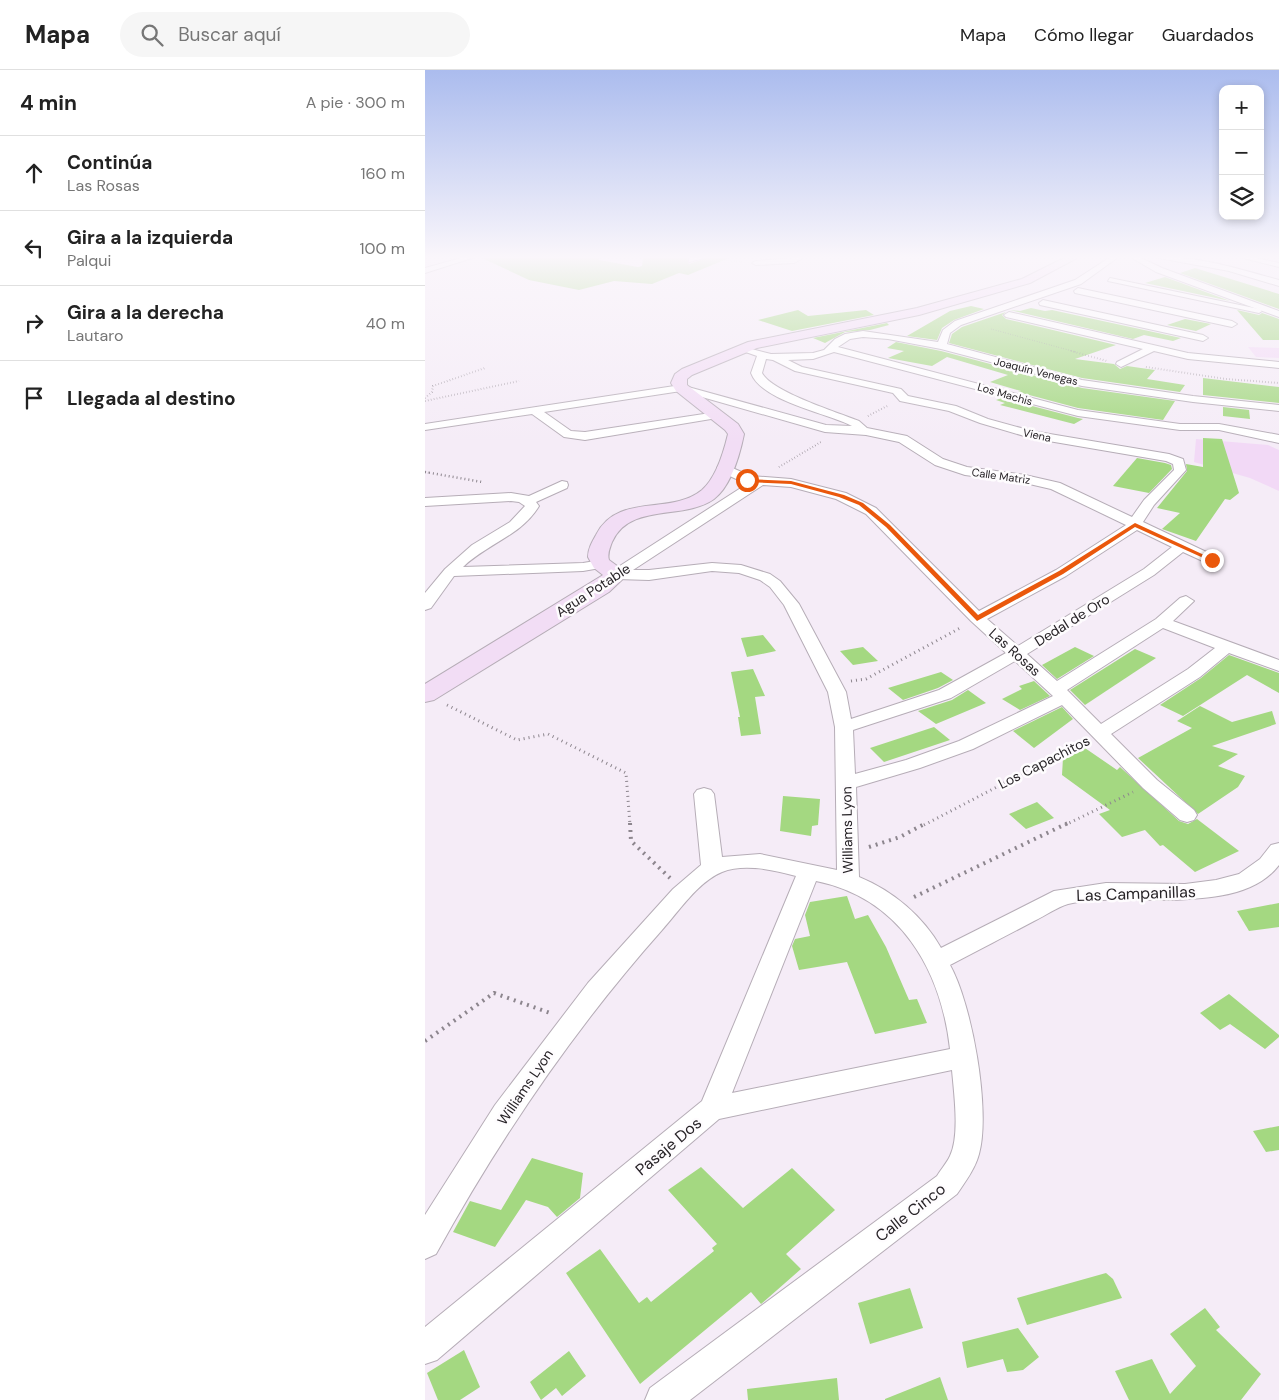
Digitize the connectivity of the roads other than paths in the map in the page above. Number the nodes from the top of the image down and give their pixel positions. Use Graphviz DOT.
graph roads {
  1 [pos="872,320"];
  2 [pos="967,320"];
  3 [pos="1033,320"];
  4 [pos="1132,320"];
  5 [pos="1214,320"];
  6 [pos="1240,320"];
  7 [pos="1232,324"];
  8 [pos="1210,335"];
  9 [pos="942,346"];
  10 [pos="743,348"];
  11 [pos="832,348"];
  12 [pos="1150,349"];
  13 [pos="762,356"];
  14 [pos="1188,356"];
  15 [pos="777,358"];
  16 [pos="1121,364"];
  17 [pos="1279,365"];
  18 [pos="681,388"];
  19 [pos="901,398"];
  20 [pos="1279,408"];
  21 [pos="533,410"];
  22 [pos="717,415"];
  23 [pos="425,427"];
  24 [pos="867,431"];
  25 [pos="1279,439"];
  26 [pos="723,468"];
  27 [pos="759,482"];
  28 [pos="562,485"];
  29 [pos="529,501"];
  30 [pos="425,502"];
  31 [pos="1135,525"];
  32 [pos="1182,546"];
  33 [pos="1212,560"];
  34 [pos="609,569"];
  35 [pos="450,572"];
  36 [pos="1187,601"];
  37 [pos="425,605"];
  38 [pos="977,618"];
  39 [pos="1162,622"];
  40 [pos="1227,646"];
  41 [pos="1018,653"];
  42 [pos="1279,666"];
  43 [pos="425,694"];
  44 [pos="1060,694"];
  45 [pos="844,727"];
  46 [pos="1099,734"];
  47 [pos="846,783"];
  48 [pos="704,794"];
  49 [pos="1187,815"];
  50 [pos="1279,850"];
  51 [pos="712,868"];
  52 [pos="809,872"];
  53 [pos="848,881"];
  54 [pos="936,961"];
  55 [pos="965,1057"];
  56 [pos="712,1109"];
  57 [pos="425,1244"];
  58 [pos="425,1348"];
  59 [pos="662,1400"];
  1 -- 10 [label="main road"];
  2 -- 9 [label="street"];
  3 -- 12 [label="street"];
  4 -- 8 [label="street"];
  5 -- 7 [label="street"];
  6 -- 7 [label="street"];
  7 -- 8 [label="street"];
  8 -- 14 [label="street"];
  9 -- 11 [label="street, Joaquín Venegas"];
  9 -- 20 [label="street, Joaquín Venegas"];
  10 -- 13 [label="street, Joaquín Venegas"];
  10 -- 18 [label="main road"];
  11 -- 15 [label="street, Joaquín Venegas"];
  11 -- 25 [label="street, Los Machis"];
  12 -- 14 [label="street"];
  12 -- 16 [label="street"];
  13 -- 15 [label="street, Joaquín Venegas"];
  13 -- 24 [label="street"];
  14 -- 17 [label="street"];
  15 -- 19 [label="street"];
  18 -- 21 [label="street"];
  18 -- 22 [label="main road"];
  18 -- 24 [label="street"];
  19 -- 31 [label="street, Viena"];
  21 -- 22 [label="street"];
  21 -- 23 [label="street"];
  22 -- 26 [label="main road"];
  24 -- 31 [label="street, Calle Matriz"];
  26 -- 27 [label="street, Las Rosas"];
  26 -- 34 [label="main road"];
  27 -- 34 [label="street, Agua Potable"];
  27 -- 38 [label="street, Las Rosas"];
  28 -- 29 [label="street"];
  29 -- 30 [label="street"];
  29 -- 35 [label="street"];
  31 -- 32 [label="street, Calle Matriz"];
  31 -- 38 [label="street"];
  32 -- 33 [label="street, Calle Matriz"];
  32 -- 41 [label="street, Dedal de Oro"];
  34 -- 35 [label="street, Williams Lyon"];
  34 -- 43 [label="main road, Agua Potable"];
  34 -- 45 [label="street, Williams Lyon"];
  35 -- 37 [label="street"];
  36 -- 39 [label="street"];
  38 -- 41 [label="street, Las Rosas"];
  39 -- 40 [label="street"];
  39 -- 44 [label="street"];
  40 -- 42 [label="street"];
  40 -- 46 [label="street, Los Capachitos"];
  41 -- 44 [label="street, Las Rosas"];
  41 -- 45 [label="street, Dedal de Oro"];
  44 -- 46 [label="street, Las Rosas"];
  44 -- 47 [label="street"];
  45 -- 47 [label="street, Williams Lyon"];
  46 -- 49 [label="street, Las Rosas"];
  47 -- 53 [label="street, Williams Lyon"];
  48 -- 51 [label="street"];
  50 -- 54 [label="street, Las Campanillas"];
  51 -- 52 [label="street, Williams Lyon"];
  51 -- 57 [label="street, Williams Lyon"];
  52 -- 53 [label="street, Williams Lyon"];
  52 -- 56 [label="street"];
  53 -- 54 [label="street, Calle Cinco"];
  54 -- 55 [label="street, Calle Cinco"];
  55 -- 56 [label="street, Pasaje Dos"];
  55 -- 59 [label="street, Calle Cinco"];
  56 -- 58 [label="street, Pasaje Dos"];
}
